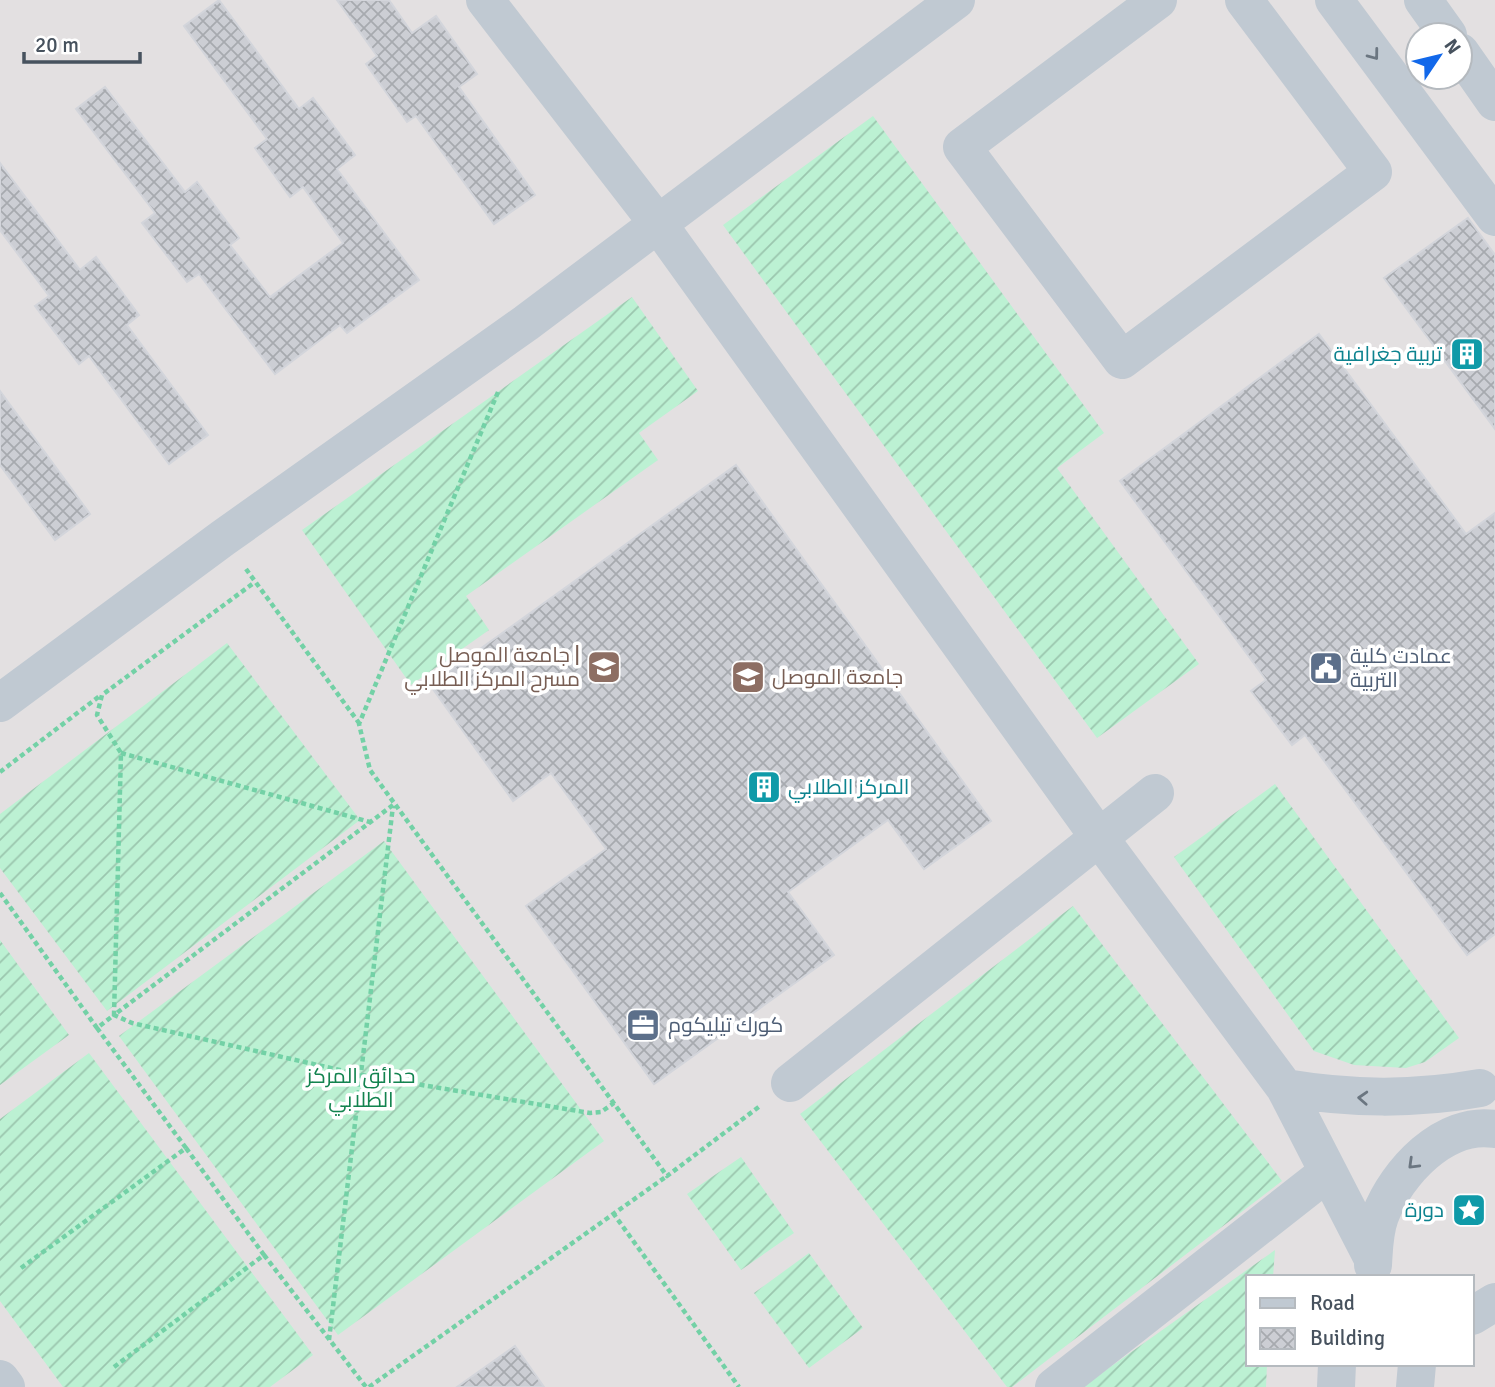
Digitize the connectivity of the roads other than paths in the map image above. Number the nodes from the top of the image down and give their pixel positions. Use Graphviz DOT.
graph roads {
  1 [pos="485,0"];
  2 [pos="956,0"];
  3 [pos="1158,0"];
  4 [pos="1244,0"];
  5 [pos="1334,0"];
  6 [pos="1423,0"];
  7 [pos="1438,21"];
  8 [pos="1474,72"];
  9 [pos="1495,102"];
  10 [pos="1495,218"];
  11 [pos="659,225"];
  12 [pos="0,703"];
  13 [pos="1155,793"];
  14 [pos="1098,836"];
  15 [pos="1487,1080"];
  16 [pos="790,1083"];
  17 [pos="1285,1088"];
  18 [pos="1495,1129"];
  19 [pos="1448,1138"];
  20 [pos="1328,1172"];
  21 [pos="1371,1271"];
  22 [pos="1495,1302"];
  23 [pos="1474,1315"];
  24 [pos="1338,1366"];
  25 [pos="1417,1366"];
  26 [pos="0,1379"];
  27 [pos="6,1387"];
  28 [pos="1054,1387"];
  29 [pos="1336,1387"];
  30 [pos="1415,1387"];
  1 -- 11 [label="lane"];
  2 -- 11 [label="lane"];
  3 -- 4 [label="lane"];
  5 -- 10 [label="lane, one-way"];
  6 -- 7 [label="lane"];
  8 -- 9 [label="lane"];
  11 -- 12 [label="lane"];
  11 -- 14 [label="lane"];
  13 -- 14 [label="lane"];
  14 -- 16 [label="lane"];
  14 -- 17 [label="lane"];
  15 -- 17 [label="lane, one-way"];
  15 -- 19 [label="lane"];
  17 -- 20 [label="lane"];
  18 -- 19 [label="lane"];
  19 -- 21 [label="lane, one-way"];
  20 -- 21 [label="lane"];
  20 -- 28 [label="lane"];
  22 -- 23 [label="lane"];
  24 -- 29 [label="lane"];
  25 -- 30 [label="lane"];
  26 -- 27 [label="lane"];
}
